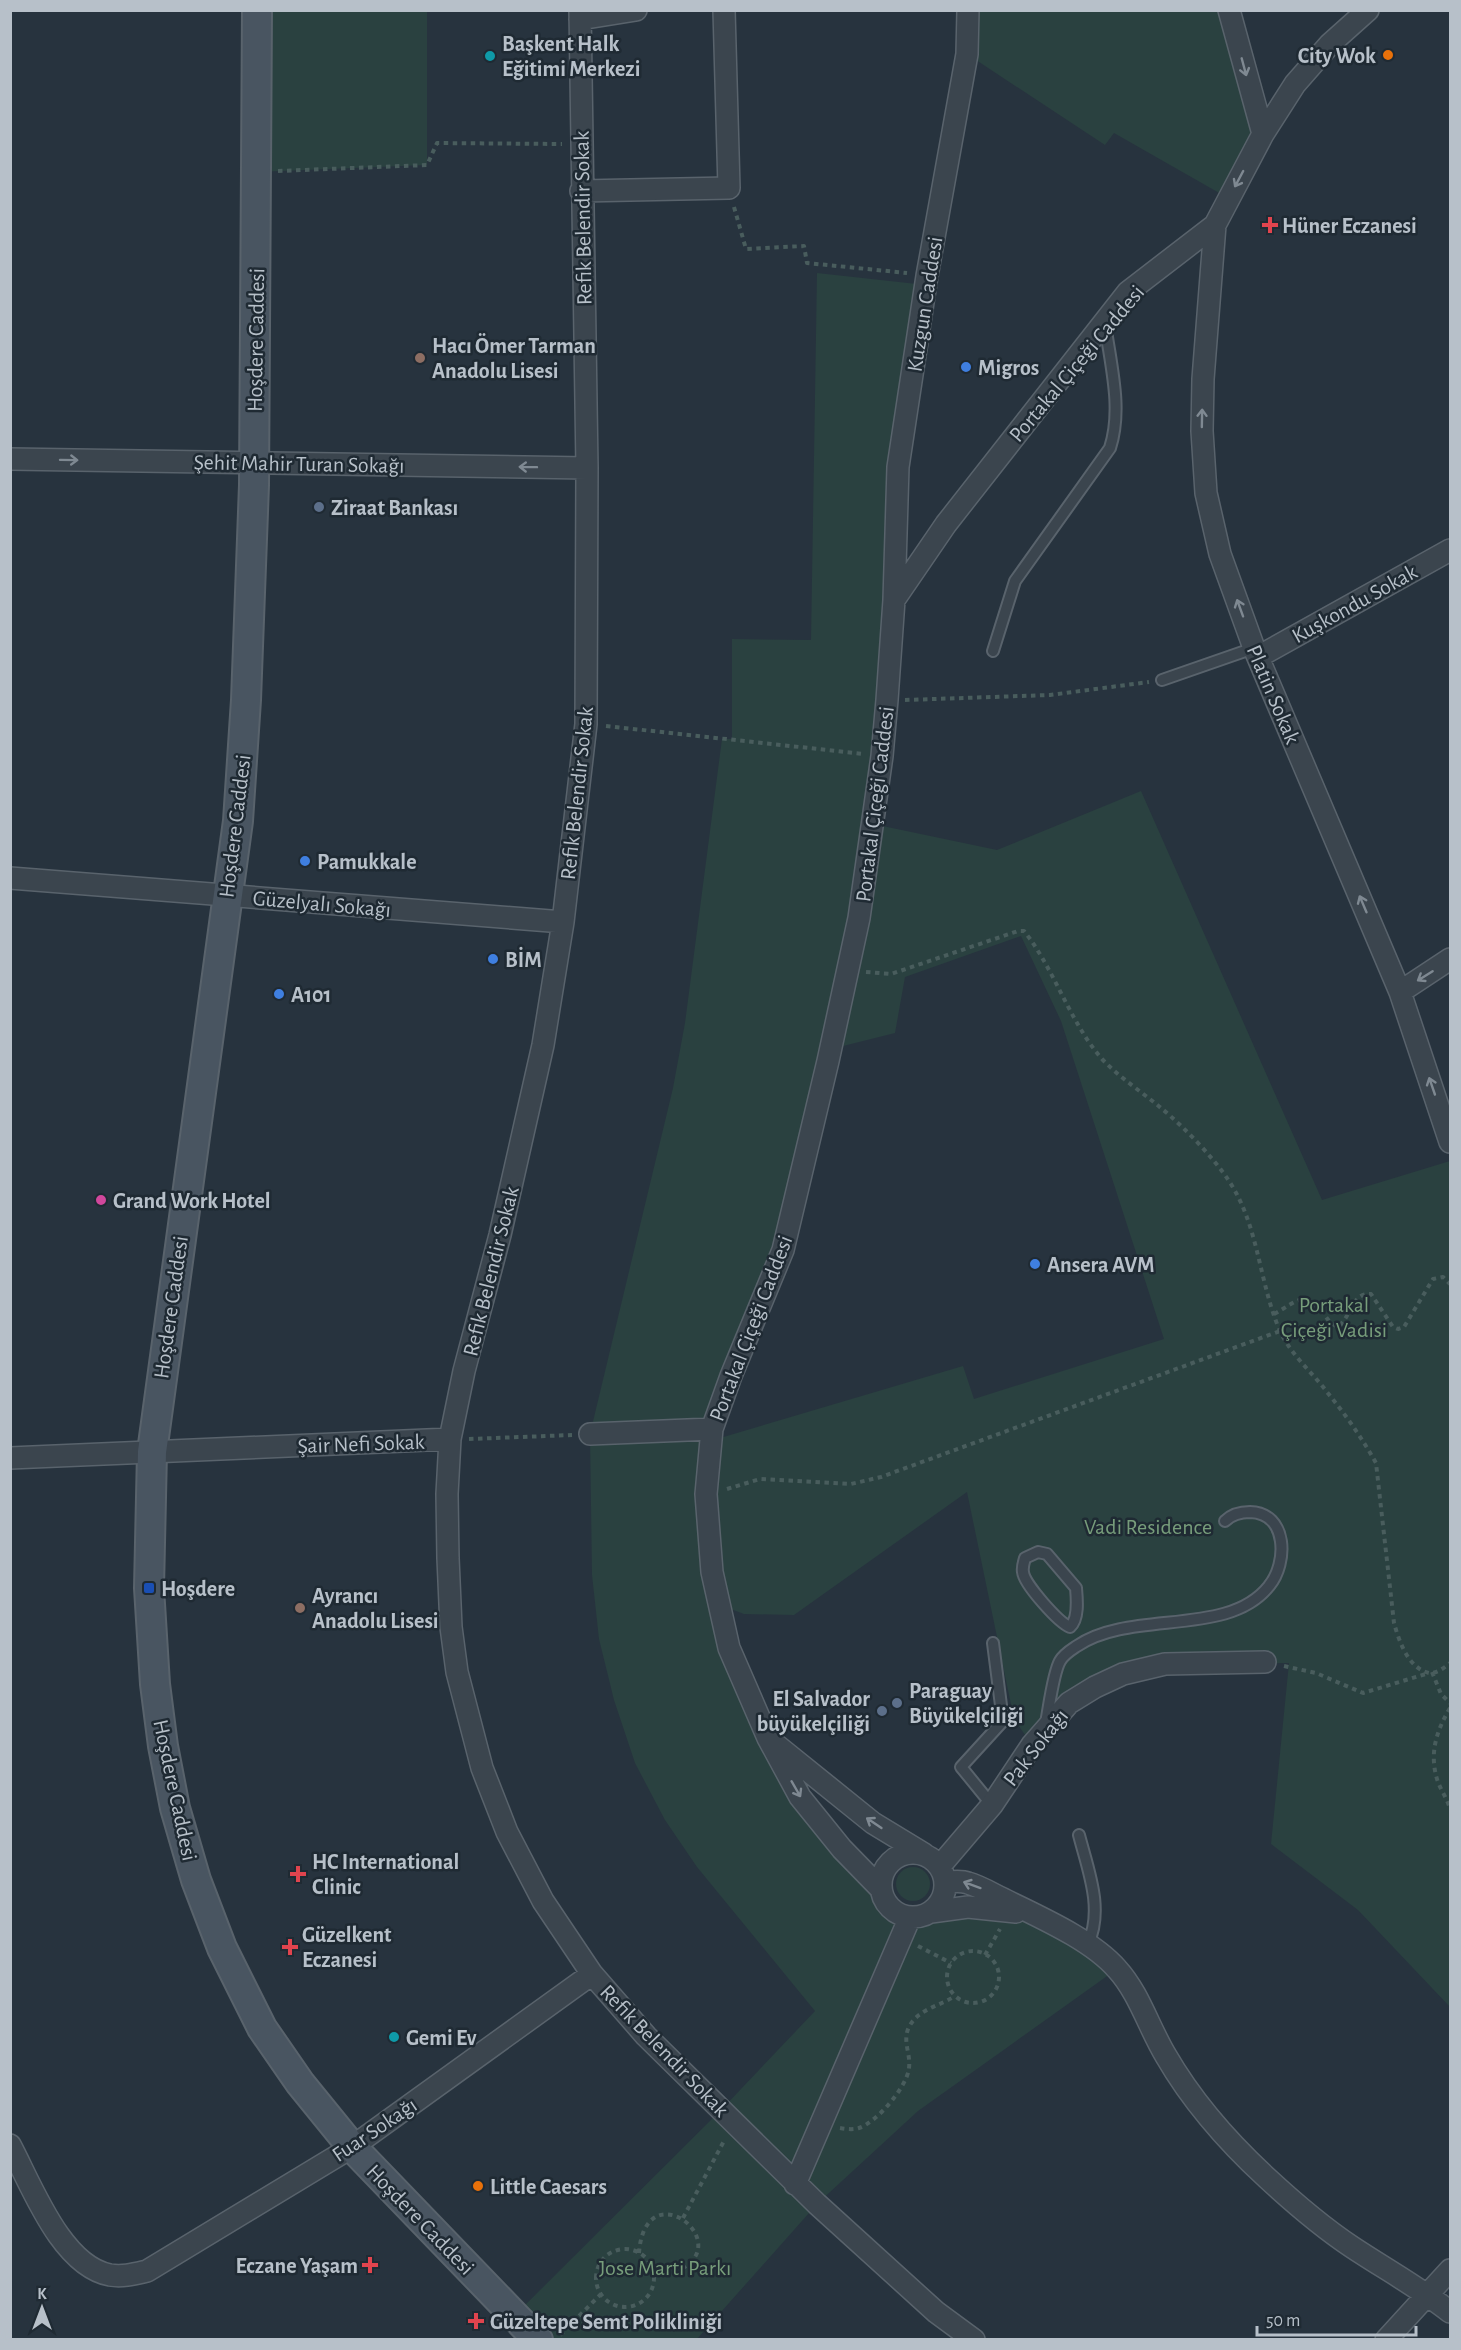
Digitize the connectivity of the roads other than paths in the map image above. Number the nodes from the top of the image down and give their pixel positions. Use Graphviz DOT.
graph roads {
  1 [pos="257,10"];
  2 [pos="636,10"];
  3 [pos="724,10"];
  4 [pos="968,10"];
  5 [pos="1229,10"];
  6 [pos="1368,10"];
  7 [pos="580,15"];
  8 [pos="1263,134"];
  9 [pos="581,191"];
  10 [pos="1215,225"];
  11 [pos="1105,322"];
  12 [pos="10,459"];
  13 [pos="254,463"];
  14 [pos="587,468"];
  15 [pos="1450,550"];
  16 [pos="894,600"];
  17 [pos="993,651"];
  18 [pos="1256,652"];
  19 [pos="1162,680"];
  20 [pos="10,878"];
  21 [pos="226,895"];
  22 [pos="563,922"];
  23 [pos="1450,959"];
  24 [pos="1400,992"];
  25 [pos="1450,1142"];
  26 [pos="712,1429"];
  27 [pos="590,1434"];
  28 [pos="450,1439"];
  29 [pos="152,1452"];
  30 [pos="10,1458"];
  31 [pos="1225,1521"];
  32 [pos="1070,1627"];
  33 [pos="993,1643"];
  34 [pos="1070,1650"];
  35 [pos="1265,1662"];
  36 [pos="1044,1732"];
  37 [pos="768,1738"];
  38 [pos="992,1805"];
  39 [pos="1079,1835"];
  40 [pos="936,1867"];
  41 [pos="881,1889"];
  42 [pos="931,1912"];
  43 [pos="1034,1915"];
  44 [pos="910,1917"];
  45 [pos="1088,1944"];
  46 [pos="592,1974"];
  47 [pos="10,2145"];
  48 [pos="352,2147"];
  49 [pos="795,2184"];
  50 [pos="1450,2270"];
  51 [pos="1427,2294"];
  52 [pos="1450,2312"];
  53 [pos="522,2334"];
  54 [pos="974,2340"];
  55 [pos="1386,2340"];
  1 -- 13 [label="main road, Hoşdere Caddesi"];
  2 -- 7 [label="street"];
  3 -- 9 [label="street"];
  4 -- 16 [label="street, Kuzgun Caddesi"];
  5 -- 8 [label="street, one-way"];
  6 -- 8 [label="street, Portakal Çiçeği Caddesi"];
  7 -- 9 [label="street, Refik Belendir Sokak"];
  8 -- 10 [label="street, Portakal Çiçeği Caddesi, one-way"];
  9 -- 14 [label="street, Refik Belendir Sokak"];
  10 -- 11 [label="street, Portakal Çiçeği Caddesi"];
  18 -- 10 [label="street, Platin Sokak, one-way"];
  11 -- 16 [label="street, Portakal Çiçeği Caddesi"];
  11 -- 17 [label="lane"];
  12 -- 13 [label="street, Şehit Mahir Turan Sokağı, one-way"];
  14 -- 13 [label="street, Şehit Mahir Turan Sokağı, one-way"];
  13 -- 21 [label="main road, Hoşdere Caddesi"];
  14 -- 22 [label="street, Refik Belendir Sokak"];
  15 -- 18 [label="street, Kuşkondu Sokak"];
  16 -- 26 [label="street, Portakal Çiçeği Caddesi"];
  18 -- 19 [label="lane"];
  24 -- 18 [label="street, Platin Sokak, one-way"];
  20 -- 21 [label="street, Güzelyalı Sokağı"];
  21 -- 22 [label="street, Güzelyalı Sokağı"];
  21 -- 29 [label="main road, Hoşdere Caddesi"];
  22 -- 28 [label="street, Refik Belendir Sokak"];
  23 -- 24 [label="street, one-way"];
  25 -- 24 [label="street, Platin Sokak, one-way"];
  26 -- 27 [label="street"];
  26 -- 37 [label="street, Portakal Çiçeği Caddesi"];
  28 -- 29 [label="street, Şair Nefi Sokak"];
  28 -- 46 [label="street, Refik Belendir Sokak"];
  29 -- 30 [label="street, Şair Nefi Sokak"];
  29 -- 48 [label="main road, Hoşdere Caddesi"];
  31 -- 34 [label="lane"];
  32 -- 32 [label="lane"];
  32 -- 34 [label="lane"];
  33 -- 38 [label="lane"];
  34 -- 36 [label="lane"];
  35 -- 36 [label="street, Pak Sokağı"];
  36 -- 38 [label="street, Pak Sokağı"];
  40 -- 37 [label="street, Portakal Çiçeği Caddesi, one-way"];
  37 -- 41 [label="street, Portakal Çiçeği Caddesi, one-way"];
  38 -- 40 [label="street, Pak Sokağı"];
  39 -- 45 [label="lane"];
  40 -- 41 [label="street, Portakal Çiçeği Caddesi"];
  40 -- 42 [label="street"];
  43 -- 40 [label="street, Portakal Çiçeği Caddesi, one-way"];
  41 -- 44 [label="street, Portakal Çiçeği Caddesi"];
  42 -- 43 [label="street, Portakal Çiçeği Caddesi"];
  42 -- 44 [label="street, Portakal Çiçeği Caddesi"];
  43 -- 45 [label="street, Portakal Çiçeği Caddesi"];
  44 -- 49 [label="street"];
  45 -- 51 [label="street, Portakal Çiçeği Caddesi"];
  46 -- 48 [label="street, Fuar Sokağı"];
  46 -- 49 [label="street, Refik Belendir Sokak"];
  47 -- 48 [label="street, Fuar Sokağı"];
  48 -- 53 [label="main road, Hoşdere Caddesi"];
  49 -- 54 [label="street, Refik Belendir Sokak"];
  50 -- 51 [label="street"];
  51 -- 52 [label="street, Portakal Çiçeği Caddesi"];
  51 -- 55 [label="street"];
}
